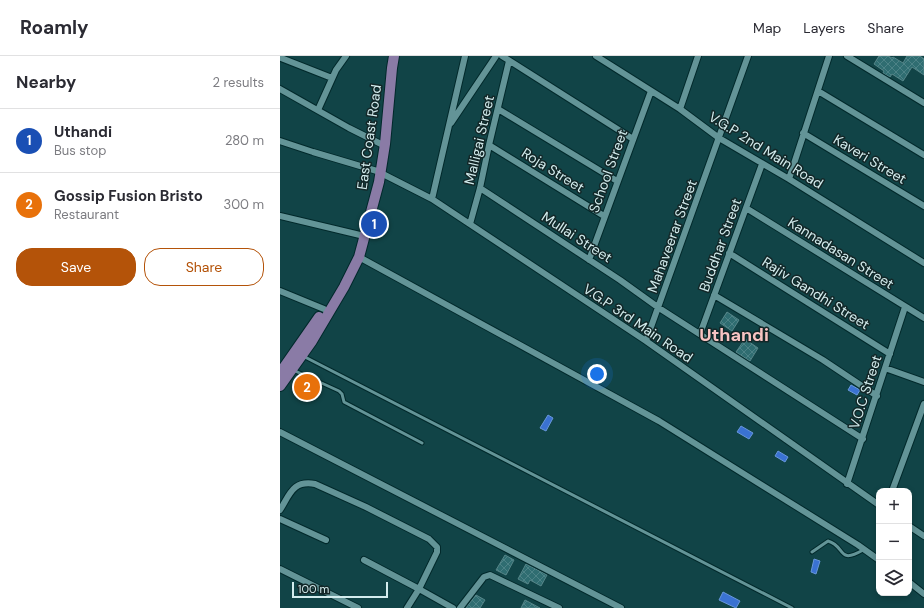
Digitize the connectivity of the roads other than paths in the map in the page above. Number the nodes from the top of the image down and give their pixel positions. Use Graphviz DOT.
graph roads {
  1 [pos="346,56"];
  2 [pos="389,56"];
  3 [pos="394,56"];
  4 [pos="465,56"];
  5 [pos="496,56"];
  6 [pos="502,56"];
  7 [pos="596,56"];
  8 [pos="698,56"];
  9 [pos="748,56"];
  10 [pos="829,56"];
  11 [pos="847,56"];
  12 [pos="281,58"];
  13 [pos="509,61"];
  14 [pos="332,78"];
  15 [pos="280,89"];
  16 [pos="651,91"];
  17 [pos="818,91"];
  18 [pos="924,103"];
  19 [pos="498,109"];
  20 [pos="680,109"];
  21 [pos="318,110"];
  22 [pos="449,126"];
  23 [pos="803,133"];
  24 [pos="719,138"];
  25 [pos="633,139"];
  26 [pos="280,141"];
  27 [pos="381,144"];
  28 [pos="489,145"];
  29 [pos="924,155"];
  30 [pos="762,164"];
  31 [pos="379,172"];
  32 [pos="788,179"];
  33 [pos="617,181"];
  34 [pos="480,188"];
  35 [pos="432,199"];
  36 [pos="924,206"];
  37 [pos="746,208"];
  38 [pos="280,216"];
  39 [pos="604,216"];
  40 [pos="470,224"];
  41 [pos="360,235"];
  42 [pos="729,253"];
  43 [pos="359,257"];
  44 [pos="589,260"];
  45 [pos="924,263"];
  46 [pos="280,291"];
  47 [pos="714,295"];
  48 [pos="905,307"];
  49 [pos="659,308"];
  50 [pos="324,309"];
  51 [pos="924,318"];
  52 [pos="700,334"];
  53 [pos="646,341"];
  54 [pos="890,354"];
  55 [pos="302,356"];
  56 [pos="284,368"];
  57 [pos="885,368"];
  58 [pos="924,382"];
  59 [pos="280,386"];
  60 [pos="877,396"];
  61 [pos="924,404"];
  62 [pos="280,432"];
  63 [pos="863,439"];
  64 [pos="422,443"];
  65 [pos="848,484"];
  66 [pos="893,488"];
  67 [pos="876,503"];
  68 [pos="280,510"];
  69 [pos="280,519"];
  70 [pos="912,528"];
  71 [pos="923,534"];
  72 [pos="326,540"];
  73 [pos="864,549"];
  74 [pos="812,552"];
  75 [pos="876,558"];
  76 [pos="364,560"];
  77 [pos="280,568"];
  78 [pos="912,584"];
  79 [pos="419,589"];
  80 [pos="924,594"];
  81 [pos="358,608"];
  82 [pos="407,608"];
  83 [pos="453,608"];
  84 [pos="460,608"];
  85 [pos="559,608"];
  86 [pos="621,608"];
  87 [pos="792,608"];
  1 -- 14 [label="street"];
  2 -- 27 [label="main road, East Coast Road"];
  3 -- 31 [label="main road, East Coast Road"];
  4 -- 22 [label="street"];
  5 -- 22 [label="street"];
  6 -- 13 [label="street"];
  7 -- 16 [label="street, V.G.P 2nd Main Road"];
  8 -- 20 [label="street"];
  9 -- 24 [label="street, Mahaveerar Street"];
  10 -- 17 [label="street"];
  11 -- 18 [label="street"];
  12 -- 14 [label="street"];
  13 -- 19 [label="street, Malligai Street"];
  13 -- 25 [label="street"];
  14 -- 21 [label="street"];
  15 -- 21 [label="street"];
  16 -- 20 [label="street, V.G.P 2nd Main Road"];
  16 -- 25 [label="street, School Street"];
  17 -- 23 [label="street"];
  17 -- 29 [label="street"];
  19 -- 28 [label="street, Malligai Street"];
  19 -- 33 [label="street"];
  20 -- 24 [label="street, V.G.P 2nd Main Road"];
  21 -- 27 [label="street"];
  22 -- 35 [label="street"];
  23 -- 32 [label="street"];
  23 -- 36 [label="street, Kaveri Street"];
  24 -- 30 [label="street, V.G.P 2nd Main Road"];
  24 -- 49 [label="street, Mahaveerar Street"];
  25 -- 33 [label="street, School Street"];
  26 -- 31 [label="street, V.G.P 3rd Main Road"];
  27 -- 31 [label="main road, East Coast Road"];
  28 -- 34 [label="street, Malligai Street"];
  28 -- 39 [label="street, Roja Street"];
  30 -- 32 [label="street, V.G.P 2nd Main Road"];
  30 -- 37 [label="street, Buddhar Street"];
  31 -- 35 [label="street, V.G.P 3rd Main Road"];
  31 -- 41 [label="main road, East Coast Road"];
  31 -- 43 [label="main road, East Coast Road"];
  32 -- 45 [label="street, V.G.P 2nd Main Road"];
  33 -- 39 [label="street, School Street"];
  34 -- 40 [label="street, Malligai Street"];
  34 -- 44 [label="street, Mullai Street"];
  35 -- 40 [label="street, V.G.P 3rd Main Road"];
  37 -- 42 [label="street, Buddhar Street"];
  37 -- 48 [label="street, Kannadasan Street"];
  38 -- 41 [label="street"];
  39 -- 44 [label="street, School Street"];
  40 -- 53 [label="street, V.G.P 3rd Main Road"];
  41 -- 50 [label="main road, East Coast Road"];
  42 -- 47 [label="street, Buddhar Street"];
  42 -- 54 [label="street, Rajiv Gandhi Street"];
  43 -- 55 [label="main road, East Coast Road"];
  43 -- 73 [label="street"];
  44 -- 49 [label="street, Mullai Street"];
  46 -- 50 [label="street"];
  47 -- 52 [label="street, Buddhar Street"];
  47 -- 60 [label="street"];
  48 -- 51 [label="street, Kannadasan Street"];
  48 -- 54 [label="street, V.O.C Street"];
  49 -- 52 [label="street, Mullai Street"];
  49 -- 53 [label="street, Mahaveerar Street"];
  50 -- 56 [label="main road, East Coast Road"];
  52 -- 63 [label="street, Mullai Street"];
  53 -- 65 [label="street, V.G.P 3rd Main Road"];
  54 -- 57 [label="street, V.O.C Street"];
  55 -- 56 [label="main road, East Coast Road"];
  55 -- 87 [label="lane"];
  56 -- 59 [label="main road"];
  56 -- 64 [label="lane"];
  57 -- 58 [label="street"];
  57 -- 60 [label="street, V.O.C Street"];
  60 -- 63 [label="street, V.O.C Street"];
  61 -- 66 [label="street"];
  62 -- 86 [label="street"];
  63 -- 65 [label="street, V.O.C Street"];
  65 -- 67 [label="street, V.G.P 3rd Main Road"];
  68 -- 79 [label="street"];
  69 -- 72 [label="street"];
  70 -- 71 [label="street"];
  73 -- 74 [label="lane"];
  73 -- 75 [label="street"];
  76 -- 79 [label="street"];
  77 -- 81 [label="street"];
  78 -- 80 [label="street"];
  79 -- 82 [label="street"];
  79 -- 83 [label="street"];
  84 -- 85 [label="street"];
}
